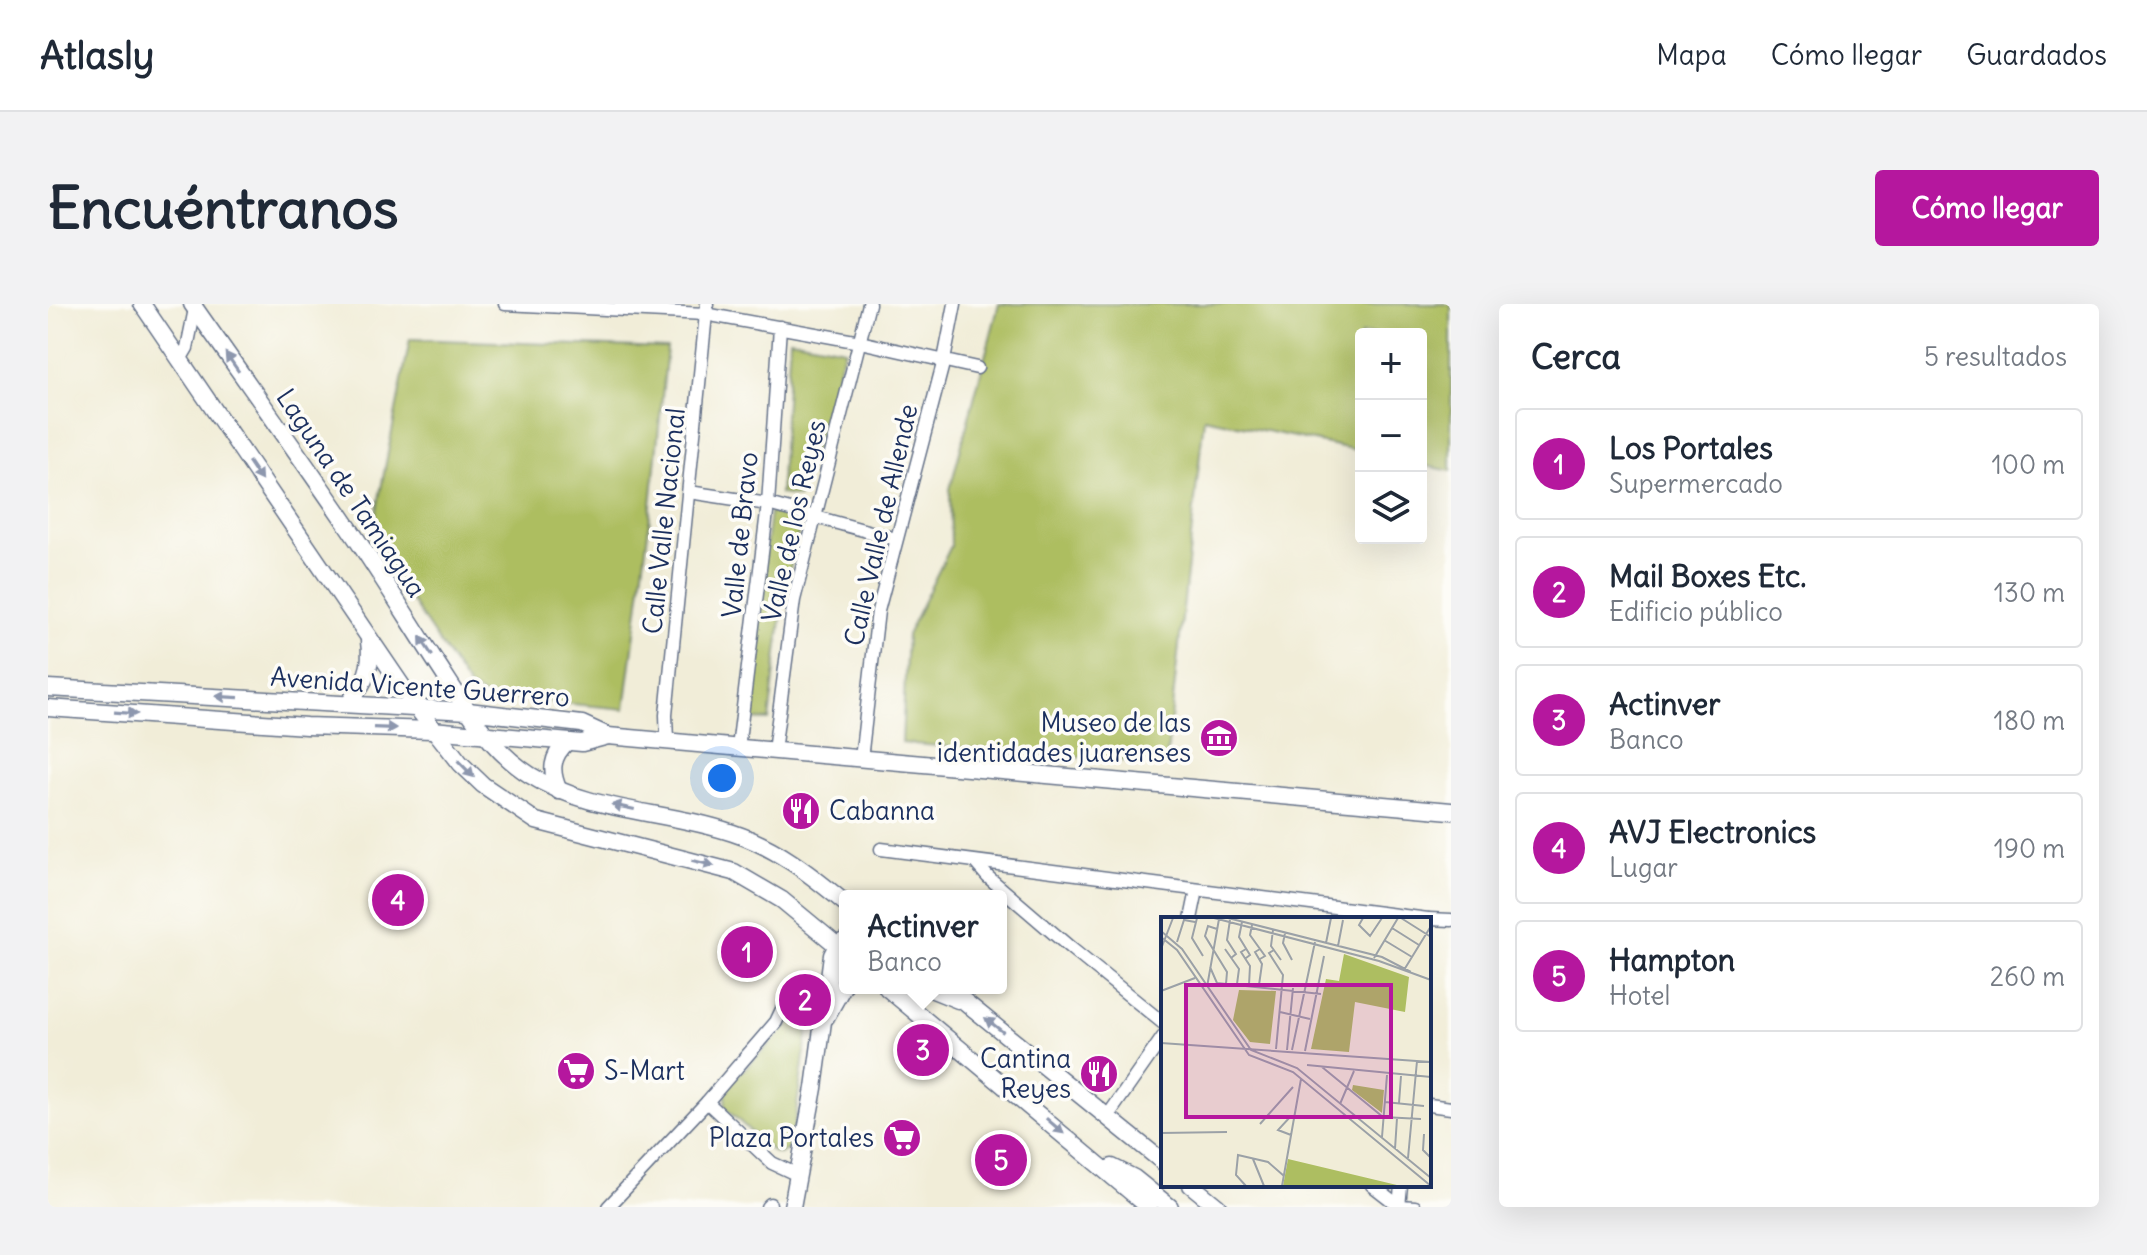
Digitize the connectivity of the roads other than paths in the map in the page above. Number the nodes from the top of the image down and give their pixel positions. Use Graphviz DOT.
graph roads {
  1 [pos="142,304"];
  2 [pos="505,304"];
  3 [pos="869,304"];
  4 [pos="955,304"];
  5 [pos="194,305"];
  6 [pos="553,305"];
  7 [pos="627,307"];
  8 [pos="706,309"];
  9 [pos="780,327"];
  10 [pos="860,342"];
  11 [pos="180,360"];
  12 [pos="944,360"];
  13 [pos="977,368"];
  14 [pos="689,492"];
  15 [pos="768,504"];
  16 [pos="815,516"];
  17 [pos="896,539"];
  18 [pos="369,639"];
  19 [pos="48,688"];
  20 [pos="349,703"];
  21 [pos="48,708"];
  22 [pos="417,708"];
  23 [pos="468,711"];
  24 [pos="432,730"];
  25 [pos="485,735"];
  26 [pos="608,736"];
  27 [pos="667,741"];
  28 [pos="567,742"];
  29 [pos="738,748"];
  30 [pos="774,751"];
  31 [pos="861,759"];
  32 [pos="559,791"];
  33 [pos="1451,811"];
  34 [pos="881,849"];
  35 [pos="975,862"];
  36 [pos="1003,890"];
  37 [pos="1197,890"];
  38 [pos="1007,893"];
  39 [pos="839,898"];
  40 [pos="1191,917"];
  41 [pos="1411,917"];
  42 [pos="1431,919"];
  43 [pos="1451,920"];
  44 [pos="839,944"];
  45 [pos="839,949"];
  46 [pos="839,994"];
  47 [pos="894,994"];
  48 [pos="940,994"];
  49 [pos="955,994"];
  50 [pos="964,1001"];
  51 [pos="784,1005"];
  52 [pos="825,1018"];
  53 [pos="1161,1021"];
  54 [pos="1161,1040"];
  55 [pos="707,1102"];
  56 [pos="1431,1105"];
  57 [pos="1451,1108"];
  58 [pos="1107,1117"];
  59 [pos="1161,1160"];
  60 [pos="1099,1164"];
  61 [pos="798,1175"];
  62 [pos="1194,1187"];
  63 [pos="1375,1187"];
  64 [pos="1399,1206"];
  65 [pos="608,1207"];
  66 [pos="792,1207"];
  67 [pos="1149,1207"];
  68 [pos="1170,1207"];
  69 [pos="1177,1207"];
  70 [pos="1218,1207"];
  71 [pos="1415,1207"];
  1 -- 11 [label="main road"];
  2 -- 6 [label="street"];
  3 -- 10 [label="street, Valle de los Reyes"];
  4 -- 12 [label="street, Calle Valle de Allende"];
  5 -- 11 [label="street"];
  23 -- 5 [label="main road, Laguna de Tamiagua, one-way"];
  6 -- 7 [label="street"];
  7 -- 8 [label="street"];
  8 -- 9 [label="street"];
  8 -- 14 [label="street, Calle Valle Nacional"];
  9 -- 10 [label="street"];
  9 -- 15 [label="street, Valle de Bravo"];
  10 -- 12 [label="street"];
  10 -- 16 [label="street, Valle de los Reyes"];
  11 -- 18 [label="main road, one-way"];
  12 -- 13 [label="street"];
  12 -- 17 [label="street, Calle Valle de Allende"];
  14 -- 15 [label="street"];
  14 -- 27 [label="street, Calle Valle Nacional"];
  15 -- 16 [label="street"];
  15 -- 29 [label="street, Valle de Bravo"];
  16 -- 17 [label="street"];
  16 -- 30 [label="street, Valle de los Reyes"];
  17 -- 31 [label="street, Calle Valle de Allende"];
  18 -- 20 [label="main road"];
  18 -- 22 [label="main road"];
  20 -- 19 [label="main road, Avenida Vicente Guerrero, one-way"];
  20 -- 22 [label="main road, Avenida Vicente Guerrero"];
  21 -- 24 [label="main road, Avenida Vicente Guerrero, one-way"];
  22 -- 23 [label="main road, Avenida Vicente Guerrero"];
  22 -- 24 [label="main road"];
  23 -- 25 [label="main road, Laguna de Tamiagua"];
  23 -- 26 [label="main road, Avenida Vicente Guerrero"];
  24 -- 25 [label="main road, Avenida Vicente Guerrero"];
  24 -- 44 [label="main road, one-way"];
  25 -- 28 [label="main road, Avenida Vicente Guerrero"];
  25 -- 32 [label="main road, Laguna de Tamiagua"];
  26 -- 27 [label="main road"];
  26 -- 28 [label="main road, Avenida Vicente Guerrero"];
  27 -- 29 [label="main road"];
  28 -- 32 [label="main road"];
  29 -- 30 [label="main road"];
  30 -- 31 [label="main road"];
  31 -- 33 [label="main road"];
  39 -- 32 [label="main road, Laguna de Tamiagua, one-way"];
  34 -- 35 [label="street"];
  35 -- 36 [label="street"];
  35 -- 37 [label="street"];
  37 -- 40 [label="street"];
  37 -- 41 [label="street"];
  38 -- 53 [label="street"];
  42 -- 43 [label="street"];
  45 -- 52 [label="main road"];
  46 -- 52 [label="main road"];
  47 -- 60 [label="main road, one-way"];
  48 -- 50 [label="main road"];
  49 -- 50 [label="main road"];
  58 -- 50 [label="main road, one-way"];
  51 -- 55 [label="street"];
  52 -- 61 [label="main road"];
  54 -- 58 [label="street"];
  55 -- 61 [label="street"];
  55 -- 65 [label="street"];
  56 -- 57 [label="street"];
  58 -- 59 [label="main road"];
  60 -- 67 [label="main road"];
  60 -- 68 [label="main road"];
  61 -- 66 [label="main road"];
  62 -- 69 [label="main road"];
  62 -- 70 [label="main road"];
  63 -- 64 [label="street"];
  64 -- 71 [label="street"];
}
